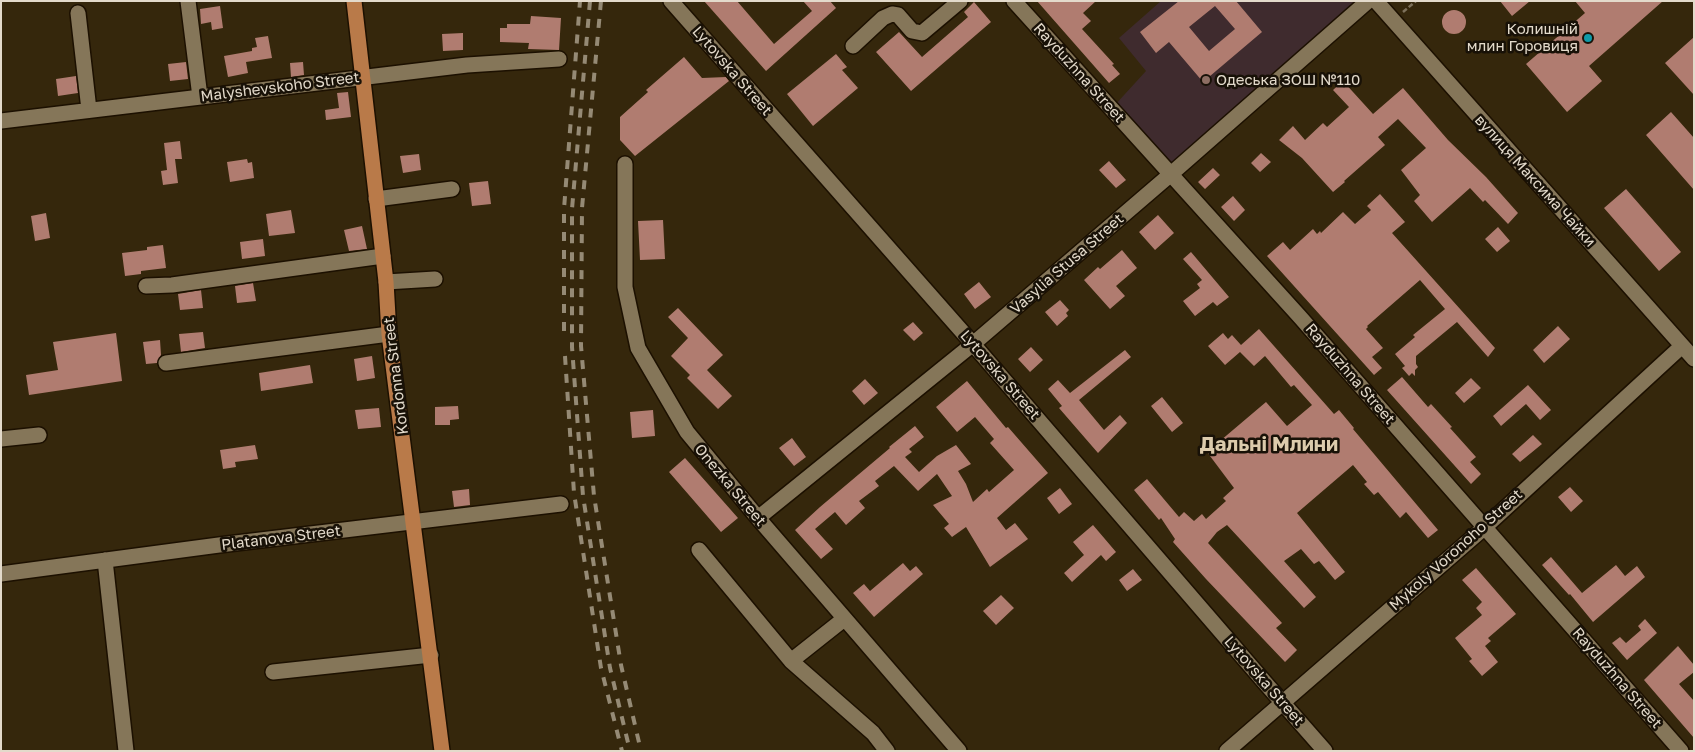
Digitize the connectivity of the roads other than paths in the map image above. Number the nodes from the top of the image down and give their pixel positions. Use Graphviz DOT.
graph roads {
  1 [pos="188,1"];
  2 [pos="354,1"];
  3 [pos="671,1"];
  4 [pos="960,1"];
  5 [pos="1014,1"];
  6 [pos="1368,1"];
  7 [pos="1376,1"];
  8 [pos="78,13"];
  9 [pos="853,46"];
  10 [pos="559,59"];
  11 [pos="362,77"];
  12 [pos="200,97"];
  13 [pos="89,110"];
  14 [pos="1,121"];
  15 [pos="625,164"];
  16 [pos="1171,174"];
  17 [pos="452,189"];
  18 [pos="376,199"];
  19 [pos="383,256"];
  20 [pos="435,279"];
  21 [pos="386,282"];
  22 [pos="146,286"];
  23 [pos="389,334"];
  24 [pos="973,344"];
  25 [pos="1682,346"];
  26 [pos="1694,360"];
  27 [pos="166,363"];
  28 [pos="39,435"];
  29 [pos="1,439"];
  30 [pos="561,504"];
  31 [pos="758,518"];
  32 [pos="414,521"];
  33 [pos="1484,527"];
  34 [pos="699,550"];
  35 [pos="105,560"];
  36 [pos="1,574"];
  37 [pos="844,619"];
  38 [pos="431,655"];
  39 [pos="791,661"];
  40 [pos="272,672"];
  41 [pos="1283,703"];
  42 [pos="126,751"];
  43 [pos="442,751"];
  44 [pos="887,751"];
  45 [pos="959,751"];
  46 [pos="1227,751"];
  47 [pos="1326,751"];
  48 [pos="1681,751"];
  1 -- 12 [label="street"];
  2 -- 11 [label="main road, Kordonna Street"];
  3 -- 24 [label="street, Lytovska Street"];
  4 -- 9 [label="street"];
  5 -- 16 [label="street, Rayduzhna Street"];
  6 -- 16 [label="street, Vasylia Stusa Street"];
  7 -- 25 [label="street, вулиця Максима Чайки"];
  8 -- 13 [label="street"];
  10 -- 11 [label="street, Malyshevskoho Street"];
  11 -- 12 [label="street, Malyshevskoho Street"];
  11 -- 18 [label="main road, Kordonna Street"];
  12 -- 13 [label="street, Malyshevskoho Street"];
  13 -- 14 [label="street, Malyshevskoho Street"];
  15 -- 31 [label="street, Onezka Street"];
  16 -- 24 [label="street, Vasylia Stusa Street"];
  16 -- 33 [label="street, Rayduzhna Street"];
  17 -- 18 [label="street"];
  18 -- 19 [label="main road, Kordonna Street"];
  19 -- 21 [label="main road, Kordonna Street"];
  19 -- 22 [label="street"];
  20 -- 21 [label="street"];
  21 -- 23 [label="main road, Kordonna Street"];
  23 -- 27 [label="street"];
  23 -- 32 [label="main road, Kordonna Street"];
  24 -- 31 [label="street, Vasylia Stusa Street"];
  24 -- 41 [label="street, Lytovska Street"];
  25 -- 26 [label="street, вулиця Максима Чайки"];
  25 -- 33 [label="street, Mykoly Voronoho Street"];
  28 -- 29 [label="street"];
  30 -- 32 [label="street, Platanova Street"];
  31 -- 37 [label="street, Onezka Street"];
  32 -- 35 [label="street, Platanova Street"];
  32 -- 38 [label="main road, Kordonna Street"];
  33 -- 41 [label="street, Mykoly Voronoho Street"];
  33 -- 48 [label="street, Rayduzhna Street"];
  34 -- 39 [label="street"];
  35 -- 36 [label="street, Platanova Street"];
  35 -- 42 [label="street"];
  37 -- 39 [label="street"];
  37 -- 45 [label="street, Onezka Street"];
  38 -- 40 [label="street"];
  38 -- 43 [label="main road, Kordonna Street"];
  39 -- 44 [label="street"];
  41 -- 46 [label="street, Mykoly Voronoho Street"];
  41 -- 47 [label="street, Lytovska Street"];
}
